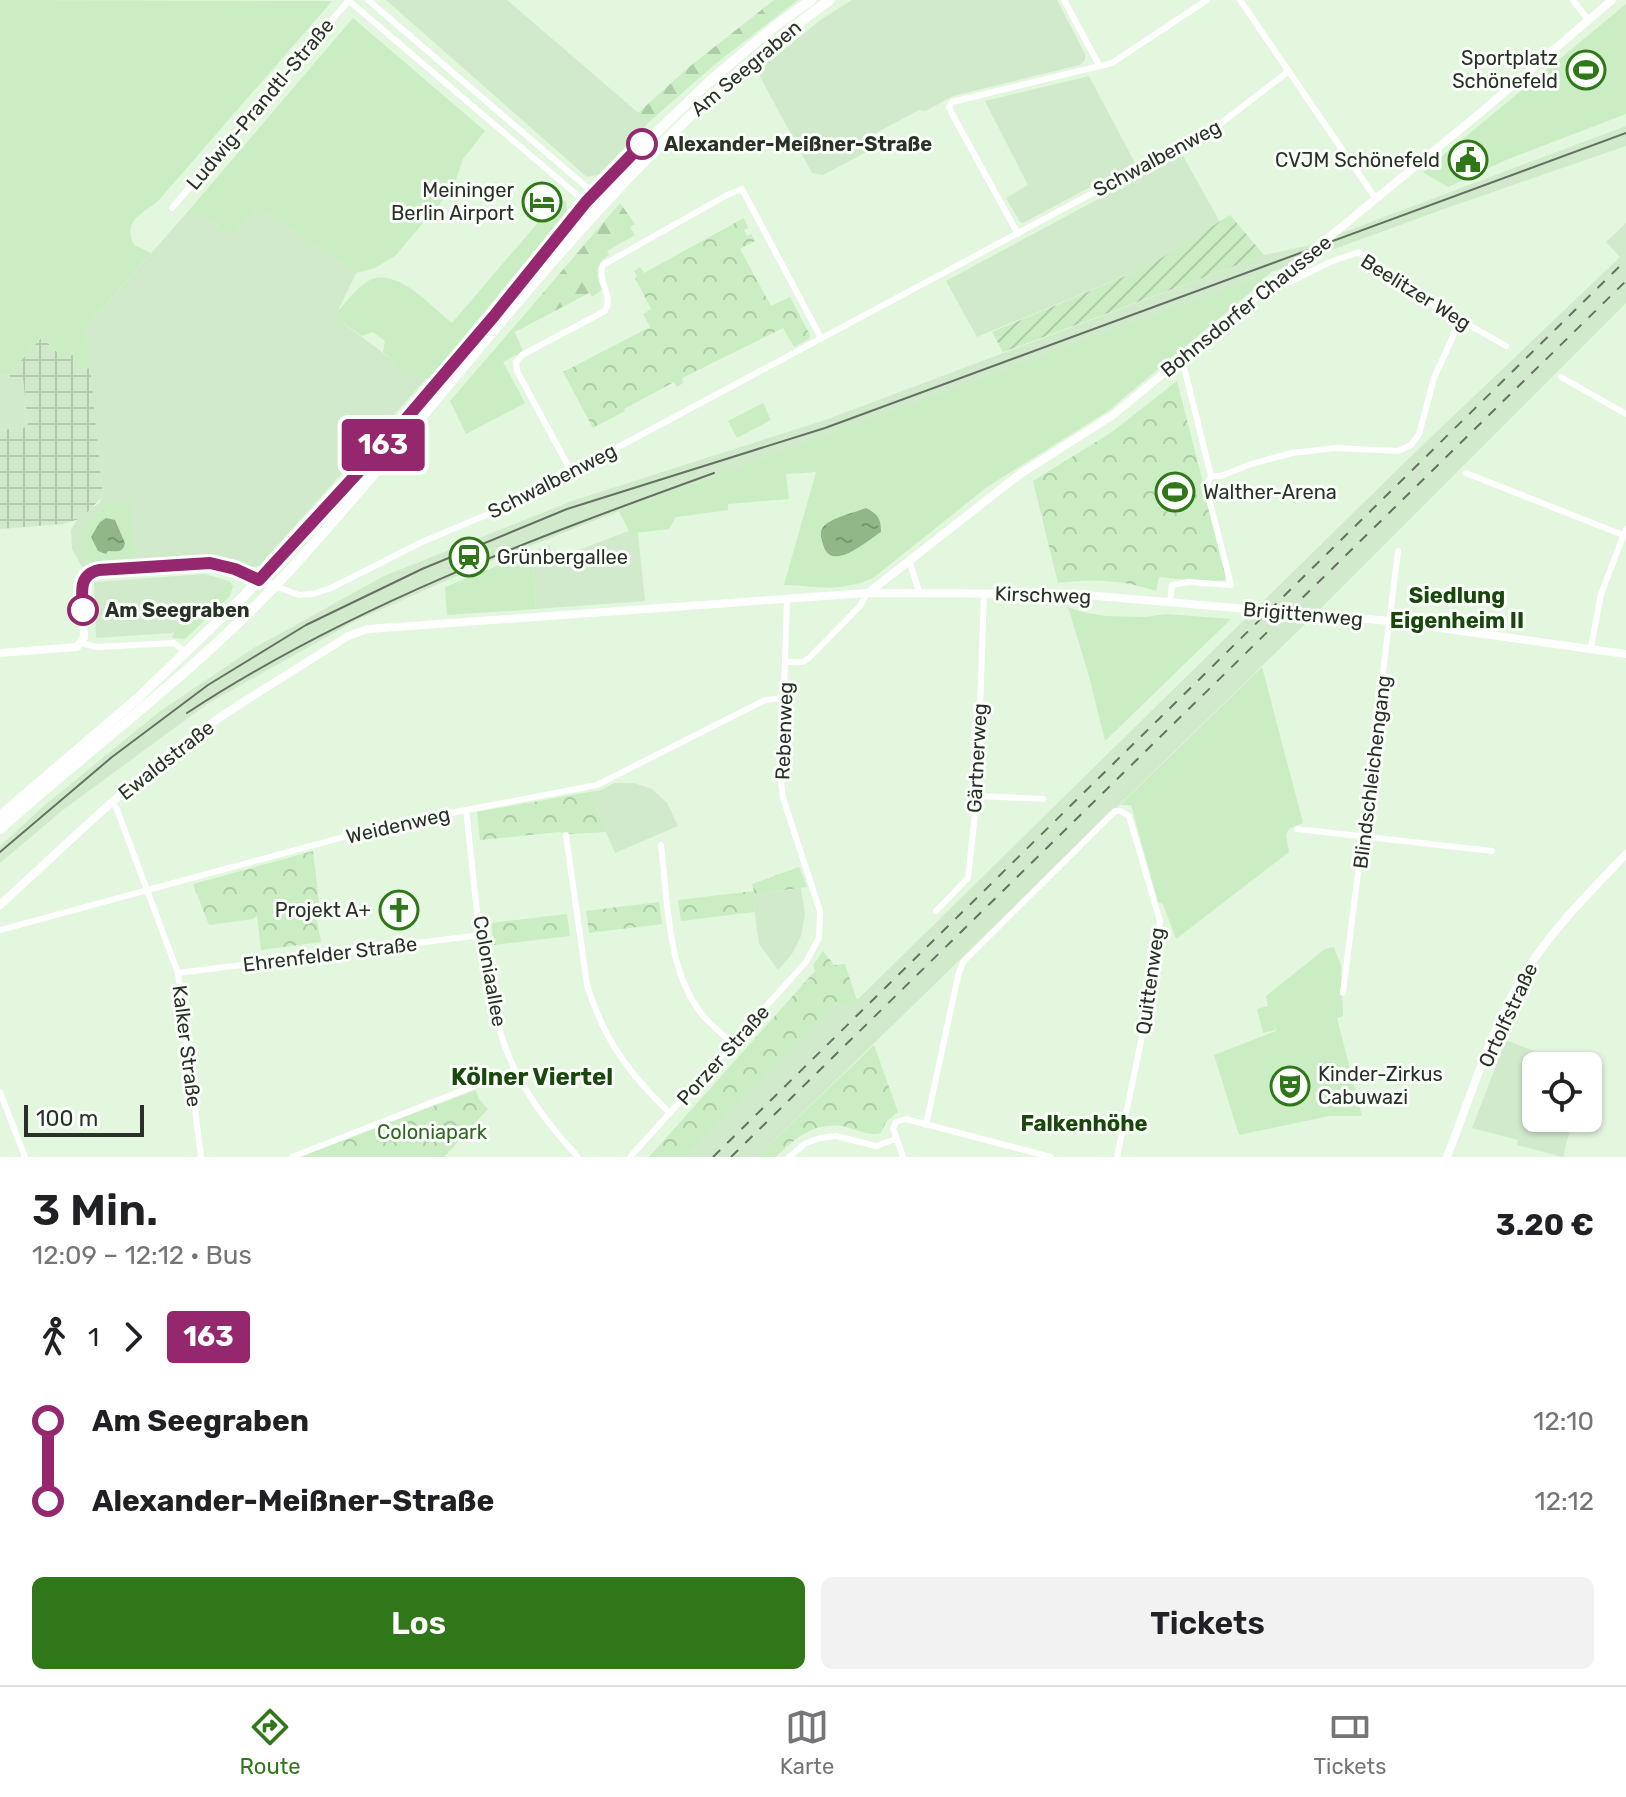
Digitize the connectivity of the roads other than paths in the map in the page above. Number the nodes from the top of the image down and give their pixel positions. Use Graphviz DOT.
graph roads {
  1 [pos="348,0"];
  2 [pos="368,0"];
  3 [pos="811,0"];
  4 [pos="830,0"];
  5 [pos="1064,0"];
  6 [pos="1207,0"];
  7 [pos="1240,0"];
  8 [pos="1573,0"];
  9 [pos="1612,0"];
  10 [pos="1588,20"];
  11 [pos="1099,65"];
  12 [pos="1289,71"];
  13 [pos="590,198"];
  14 [pos="1376,199"];
  15 [pos="604,202"];
  16 [pos="172,208"];
  17 [pos="596,211"];
  18 [pos="1018,234"];
  19 [pos="1284,276"];
  20 [pos="1460,321"];
  21 [pos="821,338"];
  22 [pos="1506,346"];
  23 [pos="1182,359"];
  24 [pos="1561,377"];
  25 [pos="1626,414"];
  26 [pos="572,473"];
  27 [pos="1466,473"];
  28 [pos="1211,476"];
  29 [pos="1625,532"];
  30 [pos="1398,551"];
  31 [pos="909,560"];
  32 [pos="259,580"];
  33 [pos="274,586"];
  34 [pos="867,593"];
  35 [pos="984,593"];
  36 [pos="920,594"];
  37 [pos="787,600"];
  38 [pos="1170,602"];
  39 [pos="1219,606"];
  40 [pos="1390,621"];
  41 [pos="82,643"];
  42 [pos="1591,647"];
  43 [pos="183,650"];
  44 [pos="0,653"];
  45 [pos="1626,654"];
  46 [pos="786,662"];
  47 [pos="784,698"];
  48 [pos="977,796"];
  49 [pos="1043,799"];
  50 [pos="112,802"];
  51 [pos="466,810"];
  52 [pos="0,816"];
  53 [pos="0,829"];
  54 [pos="1297,829"];
  55 [pos="566,835"];
  56 [pos="1365,836"];
  57 [pos="661,845"];
  58 [pos="1492,851"];
  59 [pos="1626,854"];
  60 [pos="146,891"];
  61 [pos="0,905"];
  62 [pos="936,911"];
  63 [pos="0,930"];
  64 [pos="481,935"];
  65 [pos="813,950"];
  66 [pos="178,973"];
  67 [pos="1343,993"];
  68 [pos="733,1044"];
  69 [pos="515,1070"];
  70 [pos="0,1092"];
  71 [pos="670,1113"];
  72 [pos="926,1125"];
  73 [pos="895,1136"];
  74 [pos="25,1157"];
  75 [pos="201,1157"];
  76 [pos="292,1157"];
  77 [pos="578,1157"];
  78 [pos="630,1157"];
  79 [pos="789,1157"];
  80 [pos="903,1157"];
  81 [pos="1051,1157"];
  82 [pos="1117,1157"];
  83 [pos="1447,1157"];
  1 -- 13 [label="street"];
  1 -- 16 [label="street, Ludwig-Prandtl-Straße"];
  2 -- 13 [label="street"];
  3 -- 13 [label="main road, Am Seegraben"];
  4 -- 15 [label="main road, Am Seegraben"];
  5 -- 11 [label="street"];
  6 -- 11 [label="street"];
  7 -- 12 [label="street"];
  8 -- 10 [label="street"];
  9 -- 10 [label="street, Bohnsdorfer Chaussee"];
  10 -- 14 [label="street, Bohnsdorfer Chaussee"];
  11 -- 18 [label="street"];
  12 -- 14 [label="street"];
  12 -- 18 [label="street, Schwalbenweg"];
  13 -- 15 [label="street"];
  13 -- 17 [label="street"];
  13 -- 32 [label="main road, Am Seegraben"];
  14 -- 19 [label="street, Bohnsdorfer Chaussee"];
  15 -- 17 [label="main road, Am Seegraben"];
  17 -- 33 [label="main road, Am Seegraben"];
  18 -- 21 [label="street, Schwalbenweg"];
  19 -- 20 [label="street, Beelitzer Weg"];
  19 -- 23 [label="street, Bohnsdorfer Chaussee"];
  20 -- 22 [label="street, Beelitzer Weg"];
  20 -- 28 [label="street"];
  21 -- 26 [label="street, Schwalbenweg"];
  21 -- 26 [label="street"];
  23 -- 28 [label="street"];
  23 -- 31 [label="street, Bohnsdorfer Chaussee"];
  24 -- 25 [label="street"];
  26 -- 33 [label="street, Schwalbenweg"];
  27 -- 29 [label="street"];
  28 -- 38 [label="street"];
  29 -- 42 [label="street"];
  30 -- 40 [label="street, Blindschleichengang"];
  31 -- 34 [label="street, Bohnsdorfer Chaussee"];
  31 -- 36 [label="street"];
  32 -- 33 [label="street"];
  32 -- 41 [label="street"];
  32 -- 43 [label="main road, Am Seegraben"];
  33 -- 53 [label="main road, Am Seegraben"];
  34 -- 36 [label="street, Kirschweg"];
  34 -- 37 [label="street, Kirschweg"];
  34 -- 46 [label="street"];
  35 -- 36 [label="street, Kirschweg"];
  35 -- 38 [label="street, Kirschweg"];
  35 -- 48 [label="street, Gärtnerweg"];
  37 -- 46 [label="street, Rebenweg"];
  37 -- 50 [label="street, Ewaldstraße"];
  38 -- 39 [label="street, Kirschweg"];
  39 -- 40 [label="street, Brigittenweg"];
  40 -- 42 [label="street, Brigittenweg"];
  40 -- 56 [label="street, Blindschleichengang"];
  41 -- 43 [label="street"];
  41 -- 44 [label="street"];
  42 -- 45 [label="street, Brigittenweg"];
  43 -- 52 [label="main road, Am Seegraben"];
  46 -- 47 [label="street, Rebenweg"];
  47 -- 51 [label="street, Weidenweg"];
  47 -- 65 [label="street, Rebenweg"];
  48 -- 49 [label="street"];
  48 -- 62 [label="street, Gärtnerweg"];
  50 -- 60 [label="street, Kalker Straße"];
  50 -- 61 [label="street, Ewaldstraße"];
  51 -- 60 [label="street, Weidenweg"];
  51 -- 64 [label="street, Coloniaallee"];
  54 -- 56 [label="street"];
  55 -- 71 [label="street"];
  56 -- 58 [label="street"];
  56 -- 67 [label="street, Blindschleichengang"];
  57 -- 68 [label="street"];
  59 -- 83 [label="street, Ortolfstraße"];
  60 -- 63 [label="street, Weidenweg"];
  60 -- 66 [label="street, Kalker Straße"];
  64 -- 66 [label="street, Ehrenfelder Straße"];
  64 -- 69 [label="street, Coloniaallee"];
  65 -- 68 [label="street, Porzer Straße"];
  66 -- 75 [label="street, Kalker Straße"];
  68 -- 71 [label="street, Porzer Straße"];
  69 -- 76 [label="street"];
  69 -- 77 [label="street, Coloniaallee"];
  70 -- 74 [label="street"];
  71 -- 78 [label="street, Porzer Straße"];
  72 -- 73 [label="street"];
  72 -- 81 [label="street"];
  72 -- 82 [label="street, Quittenweg"];
  73 -- 79 [label="street"];
  73 -- 80 [label="street"];
}
